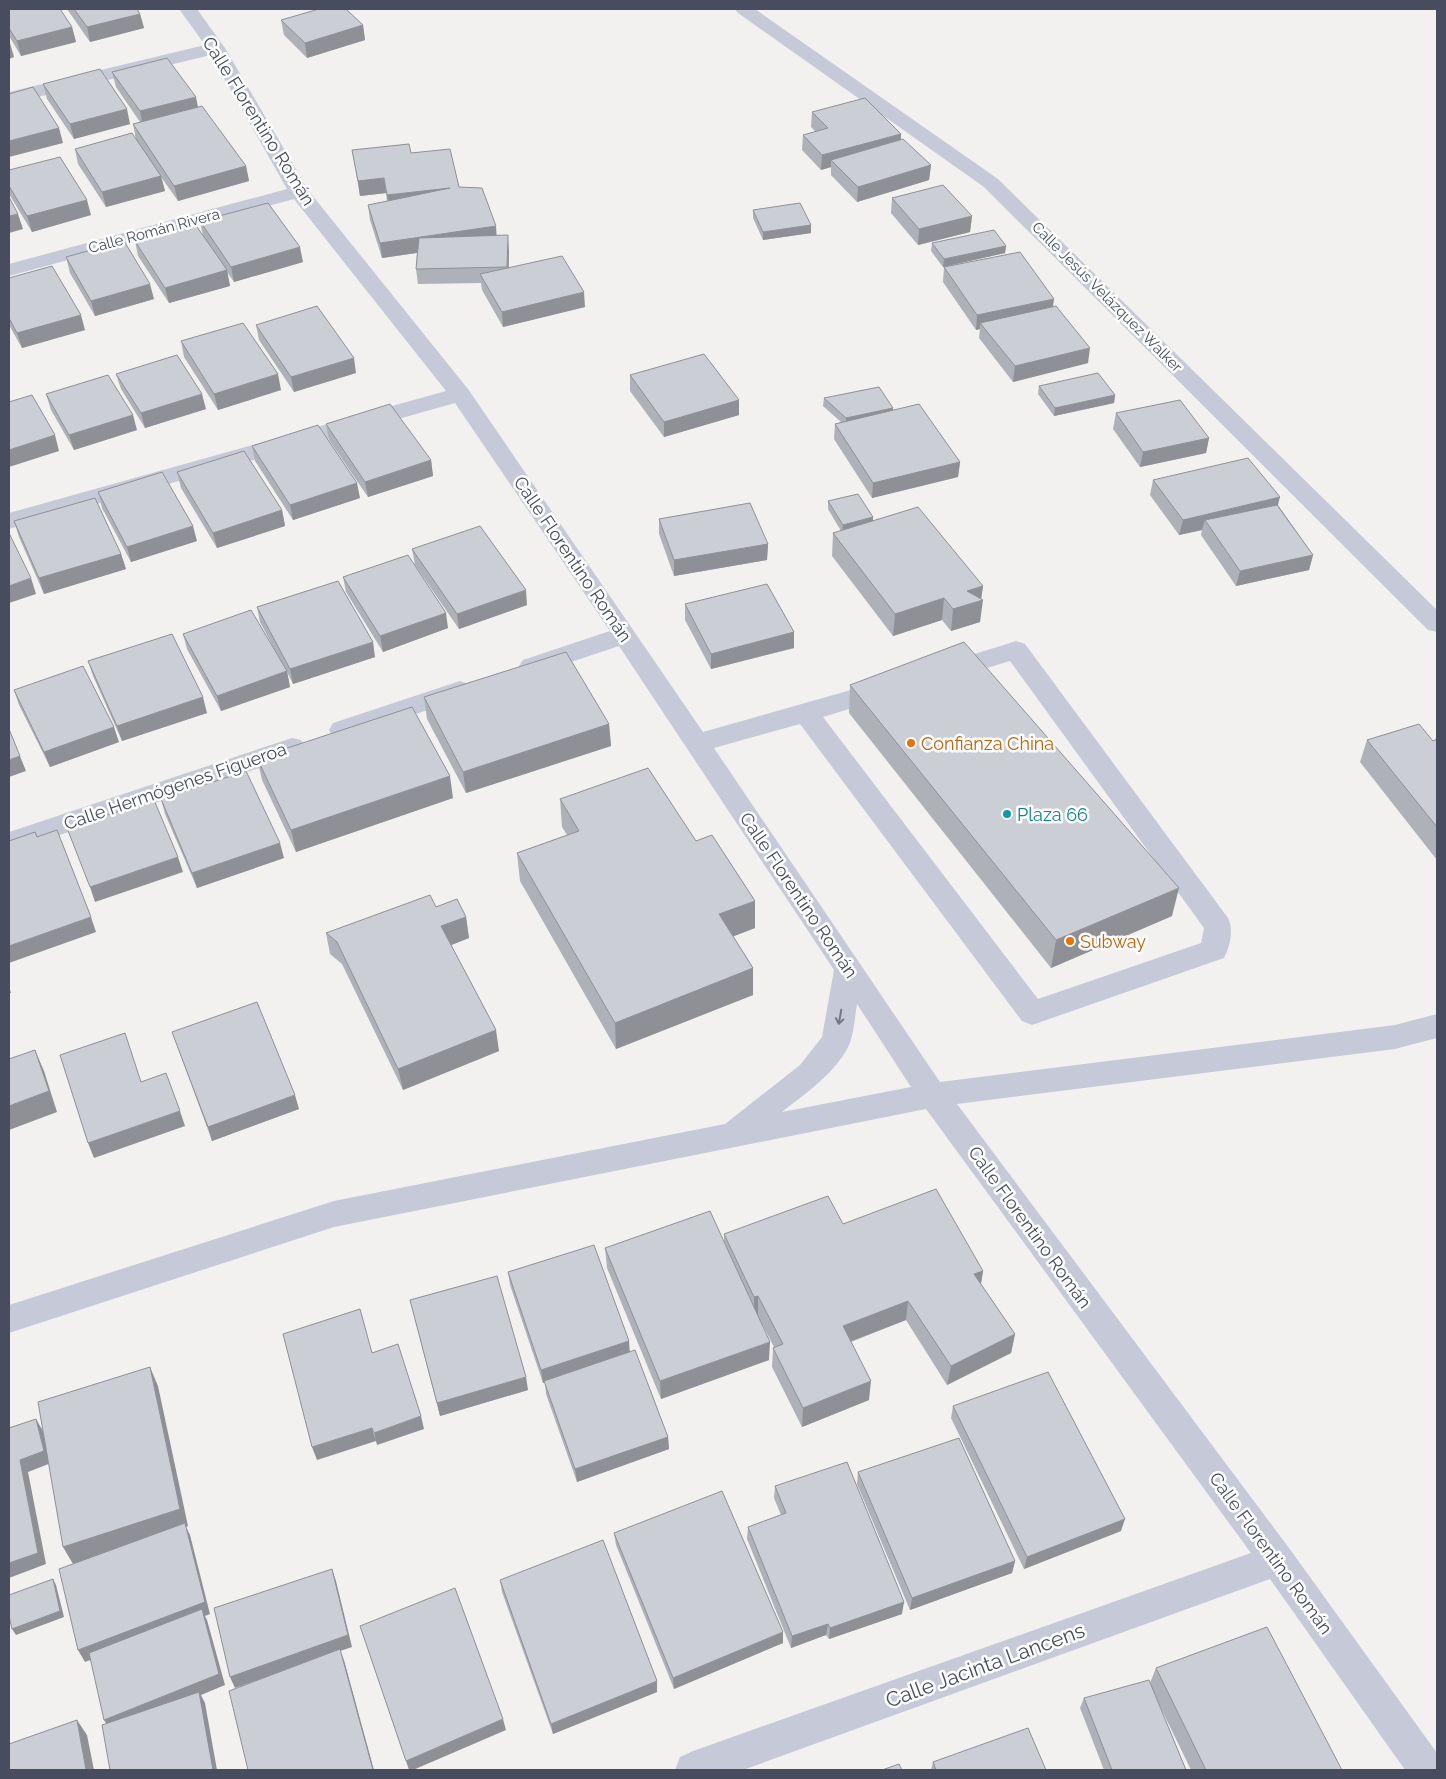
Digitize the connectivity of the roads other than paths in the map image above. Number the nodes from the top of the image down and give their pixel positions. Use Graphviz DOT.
graph roads {
  1 [pos="188,9"];
  2 [pos="744,9"];
  3 [pos="216,48"];
  4 [pos="9,98"];
  5 [pos="299,192"];
  6 [pos="9,270"];
  7 [pos="460,394"];
  8 [pos="9,520"];
  9 [pos="1437,624"];
  10 [pos="625,634"];
  11 [pos="513,672"];
  12 [pos="485,682"];
  13 [pos="806,713"];
  14 [pos="698,743"];
  15 [pos="9,842"];
  16 [pos="848,969"];
  17 [pos="1437,1026"];
  18 [pos="933,1095"];
  19 [pos="731,1135"];
  20 [pos="9,1320"];
  21 [pos="1277,1560"];
  22 [pos="693,1770"];
  23 [pos="1427,1770"];
  1 -- 3 [label="street, Calle Florentino Román"];
  2 -- 9 [label="street, Calle Jesús Velázquez Walker"];
  3 -- 4 [label="street"];
  3 -- 5 [label="street, Calle Florentino Román"];
  5 -- 6 [label="street, Calle Román Rivera"];
  5 -- 7 [label="street, Calle Florentino Román"];
  7 -- 8 [label="street"];
  7 -- 10 [label="street, Calle Florentino Román"];
  10 -- 11 [label="street"];
  10 -- 14 [label="street, Calle Florentino Román"];
  12 -- 15 [label="street, Calle Hermógenes Figueroa"];
  13 -- 13 [label="street"];
  13 -- 14 [label="street"];
  14 -- 16 [label="street, Calle Florentino Román"];
  16 -- 18 [label="street, Calle Florentino Román"];
  16 -- 19 [label="street, one-way"];
  17 -- 18 [label="street"];
  18 -- 19 [label="street"];
  18 -- 21 [label="street, Calle Florentino Román"];
  19 -- 20 [label="street"];
  21 -- 22 [label="street, Calle Jacinta Lancens"];
  21 -- 23 [label="street, Calle Florentino Román"];
}
